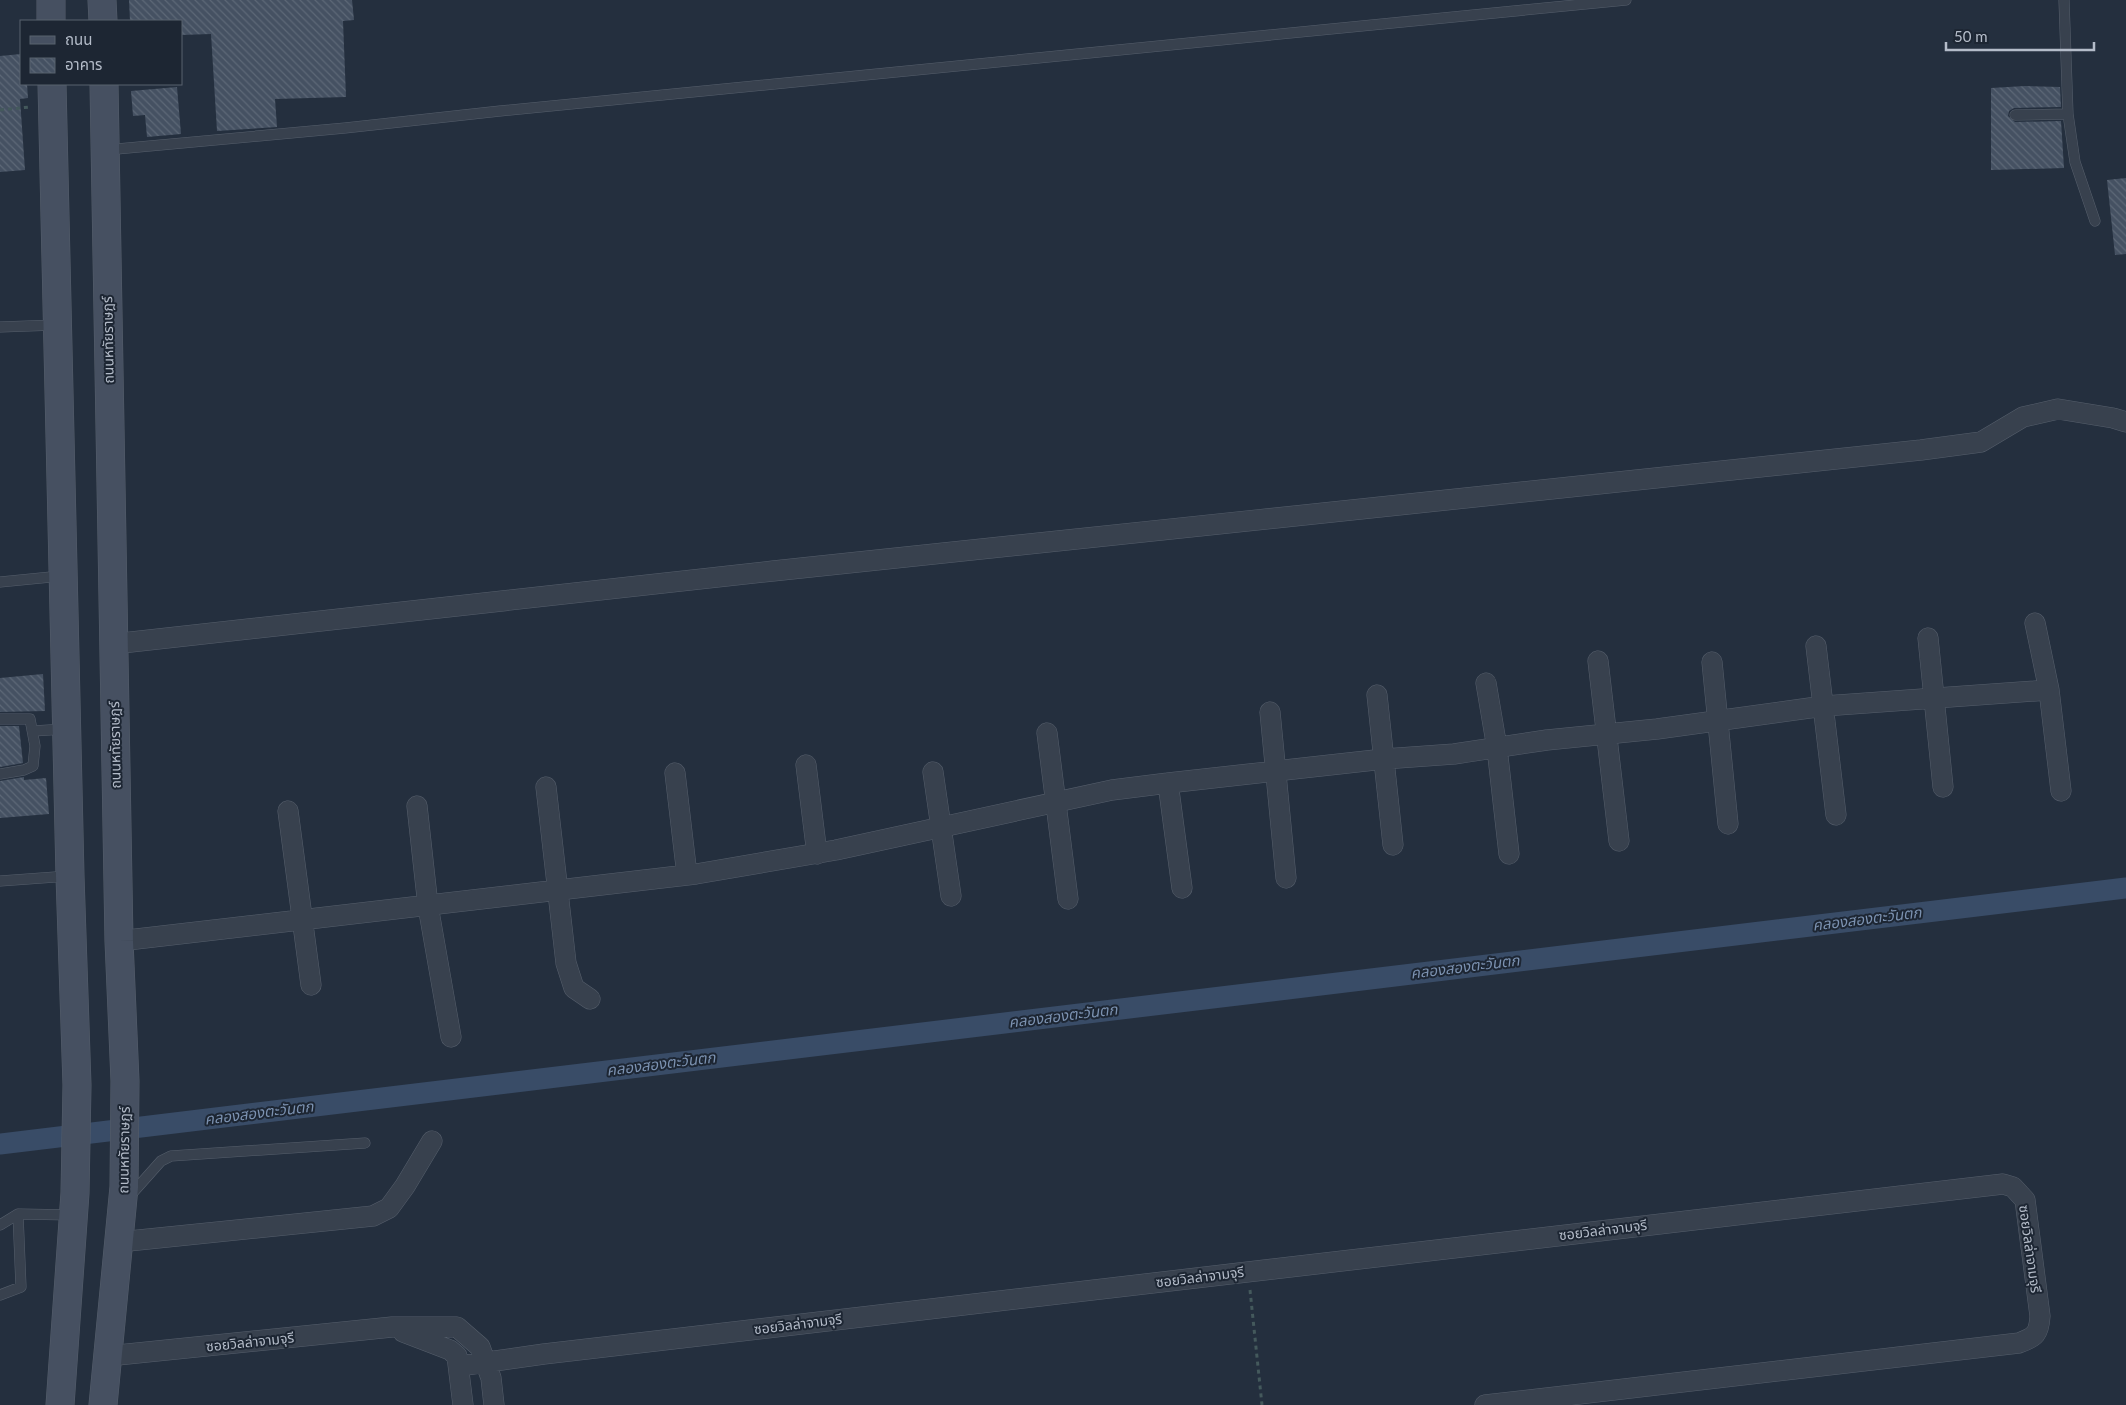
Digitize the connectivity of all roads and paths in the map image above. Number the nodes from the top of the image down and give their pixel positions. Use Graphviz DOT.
graph roads {
  1 [pos="51,0"];
  2 [pos="102,0"];
  3 [pos="1626,0"];
  4 [pos="2064,0"];
  5 [pos="51,20"];
  6 [pos="103,20"];
  7 [pos="104,85"];
  8 [pos="53,94"];
  9 [pos="0,110"];
  10 [pos="2068,114"];
  11 [pos="2015,115"];
  12 [pos="105,150"];
  13 [pos="2095,221"];
  14 [pos="58,325"];
  15 [pos="0,327"];
  16 [pos="2126,422"];
  17 [pos="63,576"];
  18 [pos="0,582"];
  19 [pos="2035,623"];
  20 [pos="1928,638"];
  21 [pos="113,644"];
  22 [pos="1816,646"];
  23 [pos="1598,661"];
  24 [pos="1712,662"];
  25 [pos="1486,683"];
  26 [pos="2049,690"];
  27 [pos="1377,695"];
  28 [pos="1934,699"];
  29 [pos="1824,706"];
  30 [pos="1270,712"];
  31 [pos="0,719"];
  32 [pos="1718,721"];
  33 [pos="67,728"];
  34 [pos="33,731"];
  35 [pos="1047,733"];
  36 [pos="1606,735"];
  37 [pos="1497,748"];
  38 [pos="1384,759"];
  39 [pos="806,765"];
  40 [pos="1276,771"];
  41 [pos="932,772"];
  42 [pos="675,773"];
  43 [pos="0,774"];
  44 [pos="1168,783"];
  45 [pos="546,787"];
  46 [pos="1943,787"];
  47 [pos="2061,792"];
  48 [pos="1056,802"];
  49 [pos="416,806"];
  50 [pos="288,811"];
  51 [pos="1836,815"];
  52 [pos="1728,824"];
  53 [pos="941,828"];
  54 [pos="1619,841"];
  55 [pos="1393,845"];
  56 [pos="817,854"];
  57 [pos="1509,854"];
  58 [pos="687,875"];
  59 [pos="70,876"];
  60 [pos="1286,878"];
  61 [pos="0,881"];
  62 [pos="1182,888"];
  63 [pos="559,890"];
  64 [pos="951,896"];
  65 [pos="1068,899"];
  66 [pos="428,906"];
  67 [pos="302,920"];
  68 [pos="118,941"];
  69 [pos="311,986"];
  70 [pos="590,999"];
  71 [pos="451,1037"];
  72 [pos="432,1141"];
  73 [pos="364,1143"];
  74 [pos="123,1195"];
  75 [pos="74,1204"];
  76 [pos="18,1214"];
  77 [pos="0,1225"];
  78 [pos="119,1242"];
  79 [pos="1248,1272"];
  80 [pos="0,1295"];
  81 [pos="392,1327"];
  82 [pos="108,1356"];
  83 [pos="485,1362"];
  84 [pos="459,1366"];
  85 [pos="60,1405"];
  86 [pos="103,1405"];
  87 [pos="463,1405"];
  88 [pos="494,1405"];
  89 [pos="1262,1405"];
  90 [pos="1484,1405"];
  1 -- 5 [label="main road"];
  2 -- 6 [label="main road"];
  3 -- 12 [label="lane"];
  4 -- 10 [label="lane"];
  7 -- 12 [label="main road, ถนนหทัยราษฎร์"];
  8 -- 9 [label="path"];
  8 -- 14 [label="main road"];
  10 -- 11 [label="lane"];
  10 -- 13 [label="lane"];
  12 -- 21 [label="main road, ถนนหทัยราษฎร์"];
  14 -- 15 [label="lane"];
  14 -- 17 [label="main road"];
  16 -- 21 [label="street"];
  17 -- 18 [label="lane"];
  17 -- 33 [label="main road"];
  19 -- 26 [label="street"];
  20 -- 28 [label="street"];
  21 -- 68 [label="main road, ถนนหทัยราษฎร์"];
  22 -- 29 [label="street"];
  23 -- 36 [label="street"];
  24 -- 32 [label="street"];
  25 -- 37 [label="street"];
  26 -- 28 [label="street"];
  26 -- 47 [label="street"];
  27 -- 38 [label="street"];
  28 -- 29 [label="street"];
  28 -- 46 [label="street"];
  29 -- 32 [label="street"];
  29 -- 51 [label="street"];
  30 -- 40 [label="street"];
  31 -- 34 [label="lane"];
  32 -- 36 [label="street"];
  32 -- 52 [label="street"];
  33 -- 34 [label="lane"];
  33 -- 59 [label="main road"];
  34 -- 43 [label="lane"];
  35 -- 48 [label="street"];
  36 -- 37 [label="street"];
  36 -- 54 [label="street"];
  37 -- 38 [label="street"];
  37 -- 57 [label="street"];
  38 -- 40 [label="street"];
  38 -- 55 [label="street"];
  39 -- 56 [label="street"];
  40 -- 44 [label="street"];
  40 -- 60 [label="street"];
  41 -- 53 [label="street"];
  42 -- 58 [label="street"];
  44 -- 48 [label="street"];
  44 -- 62 [label="street"];
  45 -- 63 [label="street"];
  48 -- 53 [label="street"];
  48 -- 65 [label="street"];
  49 -- 66 [label="street"];
  50 -- 67 [label="street"];
  53 -- 56 [label="street"];
  53 -- 64 [label="street"];
  56 -- 58 [label="street"];
  58 -- 63 [label="street"];
  59 -- 61 [label="lane"];
  59 -- 75 [label="main road"];
  63 -- 66 [label="street"];
  63 -- 70 [label="street"];
  66 -- 67 [label="street"];
  66 -- 71 [label="street"];
  67 -- 68 [label="street"];
  67 -- 69 [label="street"];
  68 -- 74 [label="main road, ถนนหทัยราษฎร์"];
  72 -- 78 [label="street"];
  73 -- 74 [label="lane"];
  74 -- 78 [label="main road, ถนนหทัยราษฎร์"];
  75 -- 76 [label="lane"];
  75 -- 85 [label="main road"];
  76 -- 77 [label="lane"];
  76 -- 80 [label="lane"];
  78 -- 82 [label="main road, ถนนหทัยราษฎร์"];
  79 -- 83 [label="street, ซอยวิลล่าจามจุรี"];
  79 -- 89 [label="path"];
  79 -- 90 [label="street, ซอยวิลล่าจามจุรี"];
  81 -- 82 [label="street, ซอยวิลล่าจามจุรี"];
  81 -- 83 [label="street, ซอยวิลล่าจามจุรี"];
  81 -- 84 [label="street, ซอยวิลล่าจามจุรี"];
  82 -- 86 [label="main road, ถนนหทัยราษฎร์"];
  83 -- 84 [label="street, ซอยวิลล่าจามจุรี"];
  83 -- 88 [label="street, ซอยวิลล่าจามจุรี"];
  84 -- 87 [label="street"];
}
